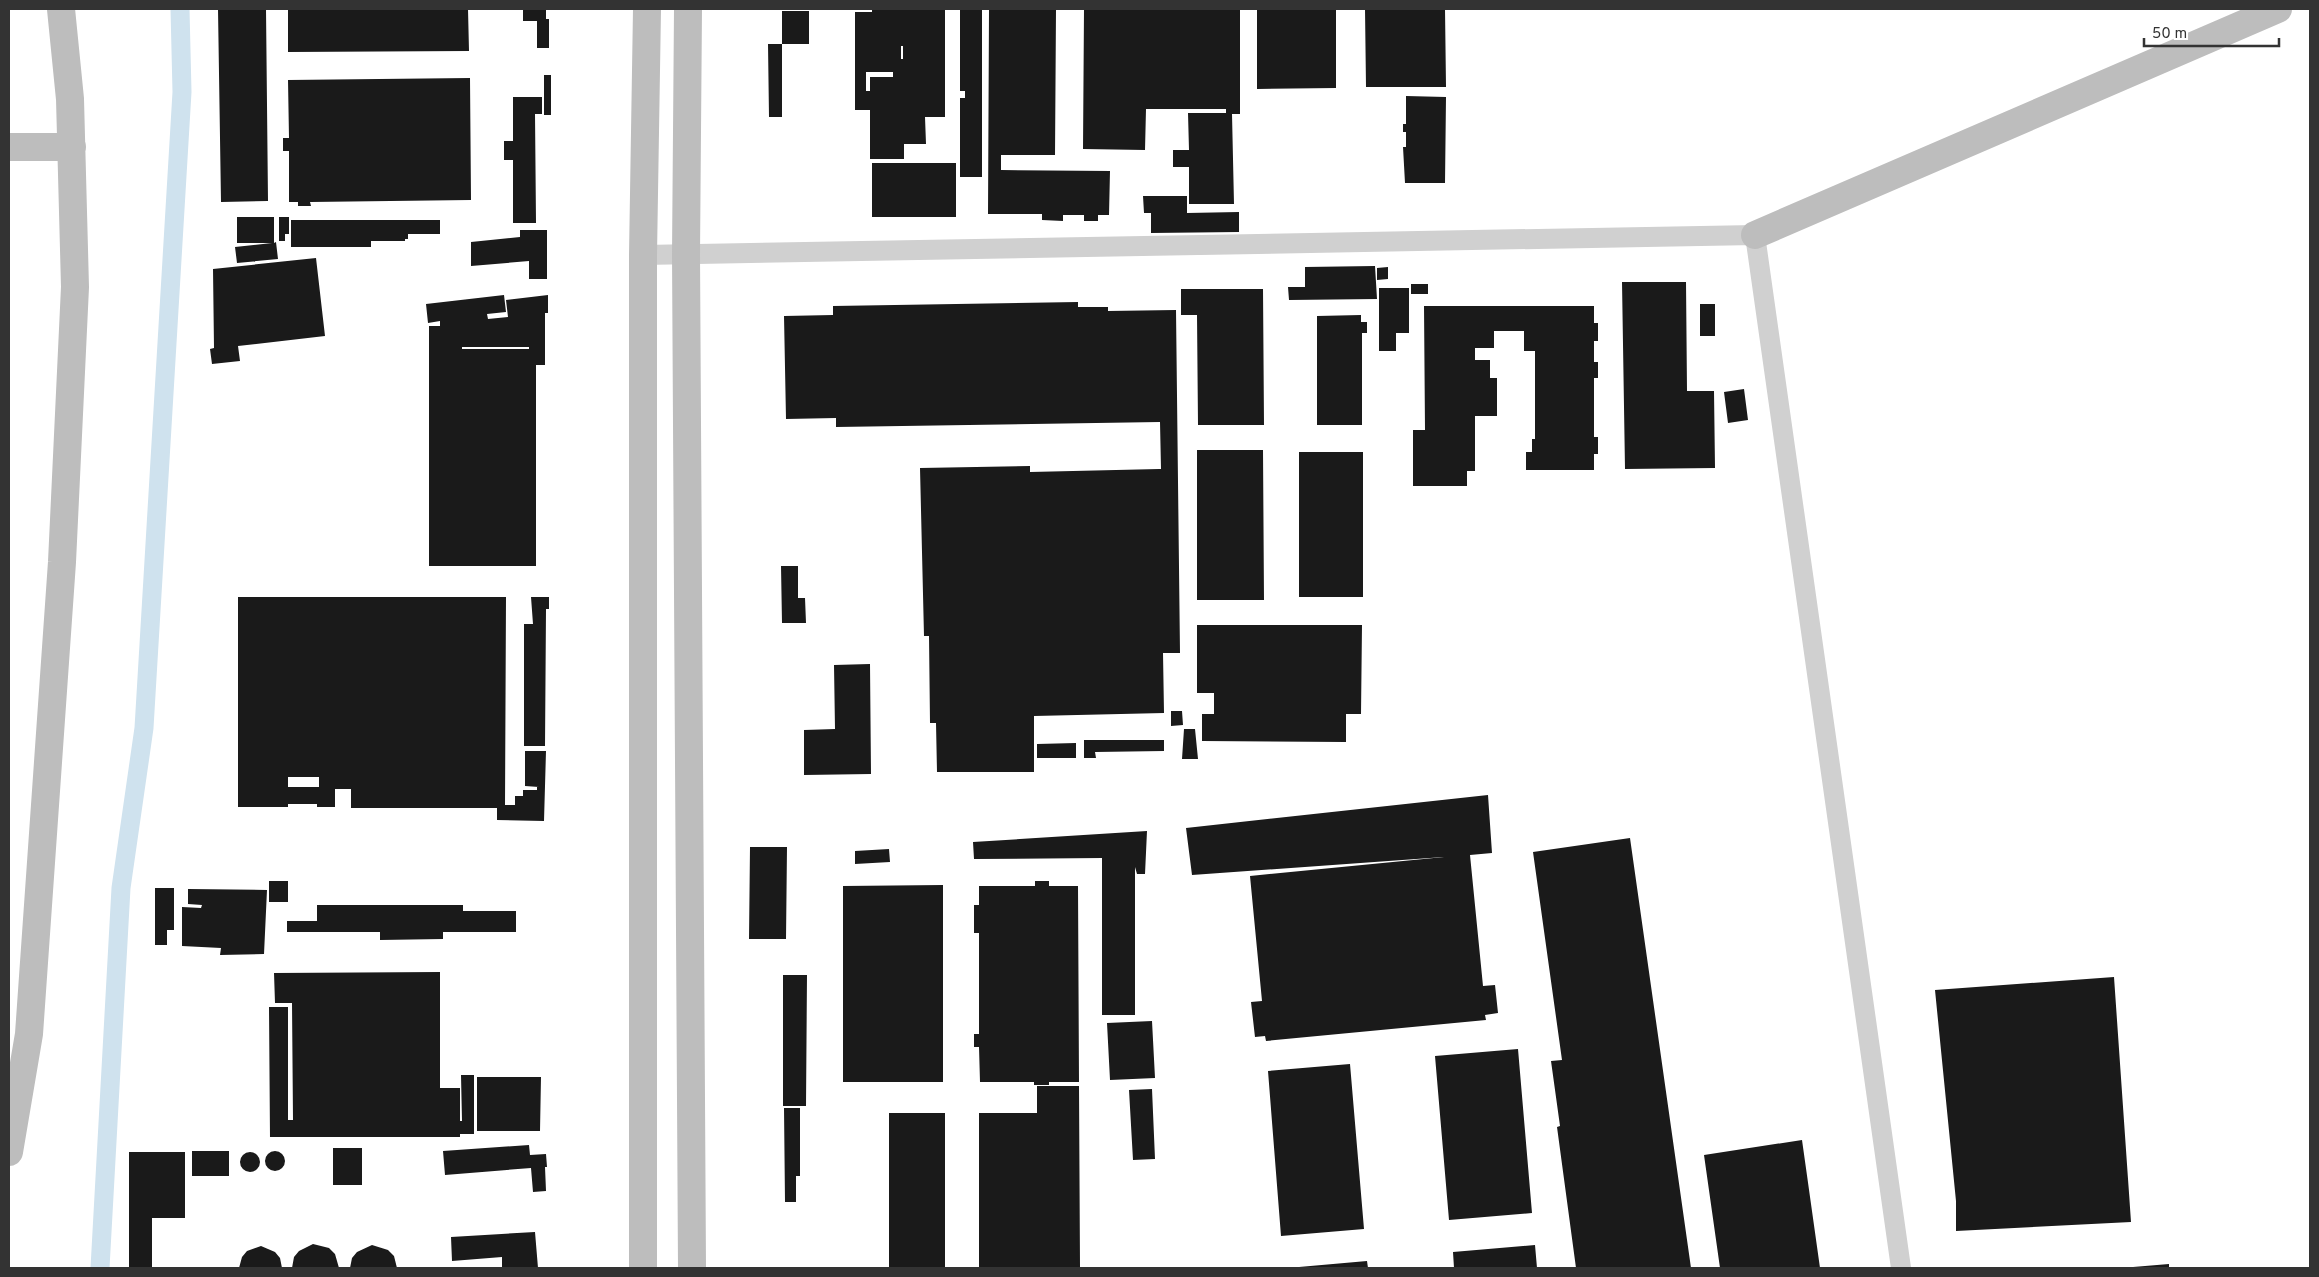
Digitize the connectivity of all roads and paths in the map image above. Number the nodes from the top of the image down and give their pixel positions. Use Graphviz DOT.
graph roads {
  1 [pos="61,9"];
  2 [pos="648,9"];
  3 [pos="688,9"];
  4 [pos="2278,9"];
  5 [pos="9,148"];
  6 [pos="72,148"];
  7 [pos="1756,235"];
  8 [pos="686,254"];
  9 [pos="643,255"];
  10 [pos="9,1152"];
  11 [pos="643,1268"];
  12 [pos="692,1268"];
  13 [pos="1901,1268"];
  1 -- 6 [label="street"];
  2 -- 9 [label="street"];
  3 -- 8 [label="street"];
  4 -- 7 [label="street"];
  5 -- 6 [label="street"];
  6 -- 10 [label="street"];
  7 -- 8 [label="street"];
  7 -- 13 [label="street"];
  8 -- 9 [label="street"];
  8 -- 12 [label="street"];
  9 -- 11 [label="street"];
}
